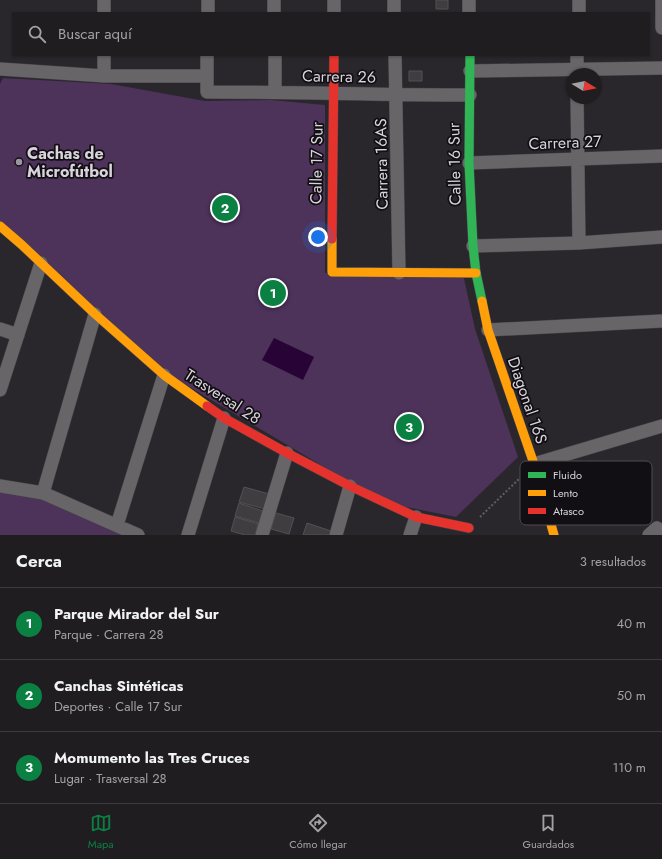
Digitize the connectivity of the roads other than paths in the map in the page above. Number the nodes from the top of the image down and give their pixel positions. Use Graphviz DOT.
graph roads {
  1 [pos="104,0"];
  2 [pos="208,0"];
  3 [pos="274,0"];
  4 [pos="334,0"];
  5 [pos="394,0"];
  6 [pos="469,0"];
  7 [pos="579,0"];
  8 [pos="662,0"];
  9 [pos="104,12"];
  10 [pos="208,12"];
  11 [pos="274,12"];
  12 [pos="334,12"];
  13 [pos="394,12"];
  14 [pos="469,12"];
  15 [pos="578,12"];
  16 [pos="662,28"];
  17 [pos="104,56"];
  18 [pos="207,56"];
  19 [pos="275,56"];
  20 [pos="334,56"];
  21 [pos="395,56"];
  22 [pos="470,56"];
  23 [pos="577,56"];
  24 [pos="577,68"];
  25 [pos="662,68"];
  26 [pos="0,69"];
  27 [pos="602,70"];
  28 [pos="470,71"];
  29 [pos="566,71"];
  30 [pos="104,76"];
  31 [pos="207,76"];
  32 [pos="275,92"];
  33 [pos="334,93"];
  34 [pos="397,95"];
  35 [pos="470,95"];
  36 [pos="577,104"];
  37 [pos="662,156"];
  38 [pos="577,159"];
  39 [pos="469,163"];
  40 [pos="0,226"];
  41 [pos="662,237"];
  42 [pos="579,243"];
  43 [pos="473,246"];
  44 [pos="41,263"];
  45 [pos="399,273"];
  46 [pos="476,273"];
  47 [pos="95,314"];
  48 [pos="662,321"];
  49 [pos="0,329"];
  50 [pos="488,330"];
  51 [pos="18,336"];
  52 [pos="164,375"];
  53 [pos="0,390"];
  54 [pos="224,418"];
  55 [pos="662,426"];
  56 [pos="287,453"];
  57 [pos="533,461"];
  58 [pos="544,461"];
  59 [pos="0,486"];
  60 [pos="350,486"];
  61 [pos="42,493"];
  62 [pos="416,517"];
  63 [pos="116,525"];
  64 [pos="551,525"];
  65 [pos="470,528"];
  66 [pos="138,535"];
  67 [pos="188,535"];
  68 [pos="262,535"];
  69 [pos="336,535"];
  70 [pos="410,535"];
  71 [pos="554,535"];
  1 -- 9 [label="street"];
  2 -- 10 [label="street"];
  3 -- 11 [label="street"];
  4 -- 12 [label="street"];
  5 -- 13 [label="street"];
  6 -- 14 [label="street"];
  7 -- 15 [label="street"];
  8 -- 16 [label="street"];
  17 -- 30 [label="street"];
  18 -- 31 [label="street"];
  19 -- 32 [label="street"];
  20 -- 33 [label="street, Calle 17 Sur"];
  21 -- 34 [label="street, Carrera 16AS"];
  22 -- 28 [label="street, Calle 16 Sur"];
  23 -- 24 [label="street"];
  25 -- 27 [label="street"];
  26 -- 30 [label="street"];
  28 -- 29 [label="street"];
  28 -- 35 [label="street, Calle 16 Sur"];
  30 -- 31 [label="street"];
  31 -- 32 [label="street, Carrera 26"];
  32 -- 33 [label="street, Carrera 26"];
  33 -- 34 [label="street, Carrera 26"];
  33 -- 45 [label="street, Calle 17 Sur"];
  34 -- 35 [label="street, Carrera 26"];
  34 -- 45 [label="street, Carrera 16AS"];
  35 -- 39 [label="street, Calle 16 Sur"];
  36 -- 38 [label="street"];
  37 -- 38 [label="street, Carrera 27"];
  38 -- 39 [label="street, Carrera 27"];
  38 -- 42 [label="street"];
  39 -- 43 [label="street, Calle 16 Sur"];
  40 -- 44 [label="street, Trasversal 28"];
  41 -- 42 [label="street"];
  42 -- 43 [label="street"];
  43 -- 46 [label="street, Calle 16 Sur"];
  44 -- 47 [label="street, Trasversal 28"];
  44 -- 51 [label="street"];
  45 -- 46 [label="street"];
  46 -- 50 [label="street, Diagonal 16S"];
  47 -- 52 [label="street, Trasversal 28"];
  47 -- 61 [label="street"];
  48 -- 50 [label="street"];
  49 -- 51 [label="street"];
  50 -- 57 [label="street, Diagonal 16S"];
  51 -- 53 [label="street"];
  52 -- 54 [label="street, Trasversal 28"];
  52 -- 63 [label="street"];
  54 -- 56 [label="street, Trasversal 28"];
  54 -- 67 [label="street"];
  55 -- 58 [label="street"];
  56 -- 60 [label="street, Trasversal 28"];
  56 -- 68 [label="street"];
  59 -- 61 [label="street"];
  60 -- 62 [label="street, Trasversal 28"];
  60 -- 69 [label="street"];
  61 -- 63 [label="street"];
  62 -- 65 [label="street, Trasversal 28"];
  62 -- 70 [label="street"];
  63 -- 66 [label="street"];
  64 -- 71 [label="street, Diagonal 16S"];
}
